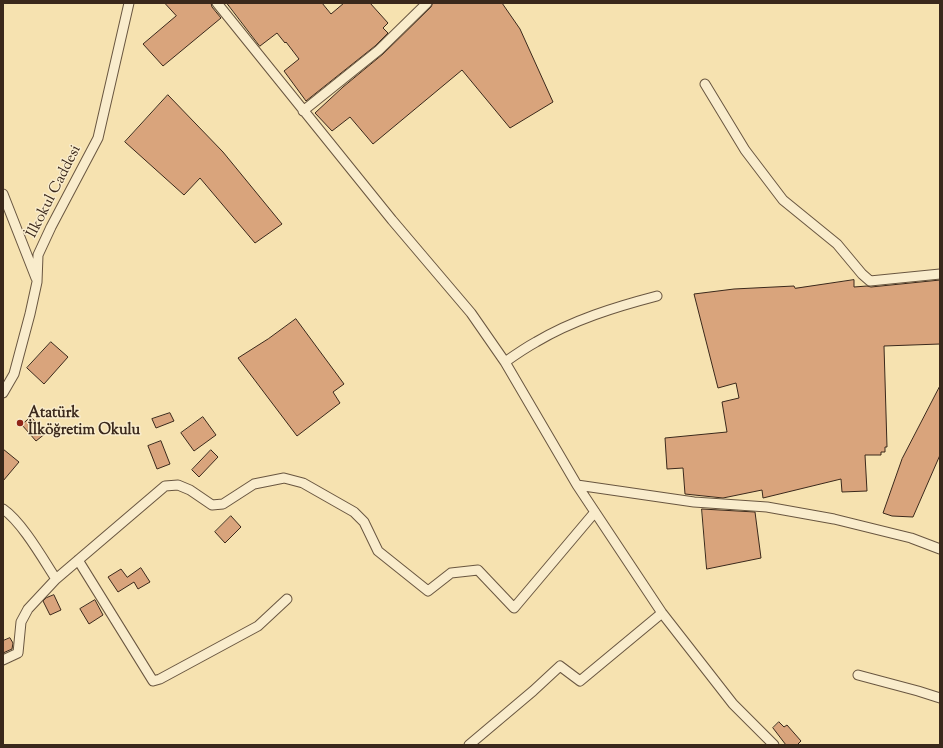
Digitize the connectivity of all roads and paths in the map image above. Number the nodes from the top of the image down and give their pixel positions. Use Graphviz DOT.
graph roads {
  1 [pos="129,3"];
  2 [pos="217,3"];
  3 [pos="427,3"];
  4 [pos="705,84"];
  5 [pos="304,111"];
  6 [pos="3,194"];
  7 [pos="940,274"];
  8 [pos="37,282"];
  9 [pos="657,296"];
  10 [pos="504,362"];
  11 [pos="3,393"];
  12 [pos="577,485"];
  13 [pos="3,509"];
  14 [pos="595,512"];
  15 [pos="940,549"];
  16 [pos="78,560"];
  17 [pos="56,579"];
  18 [pos="287,599"];
  19 [pos="662,613"];
  20 [pos="3,660"];
  21 [pos="858,675"];
  22 [pos="940,698"];
  23 [pos="469,745"];
  24 [pos="774,745"];
  1 -- 8 [label="street, İlkokul Caddesi"];
  2 -- 5 [label="street"];
  3 -- 5 [label="street"];
  4 -- 7 [label="street"];
  5 -- 10 [label="street"];
  6 -- 8 [label="street"];
  8 -- 11 [label="street, İlkokul Caddesi"];
  9 -- 10 [label="street"];
  10 -- 12 [label="street"];
  12 -- 14 [label="street"];
  12 -- 15 [label="street"];
  13 -- 17 [label="street"];
  14 -- 16 [label="street"];
  14 -- 19 [label="street"];
  16 -- 17 [label="street"];
  16 -- 18 [label="street"];
  17 -- 20 [label="street"];
  19 -- 23 [label="street"];
  19 -- 24 [label="street"];
  21 -- 22 [label="street"];
}
